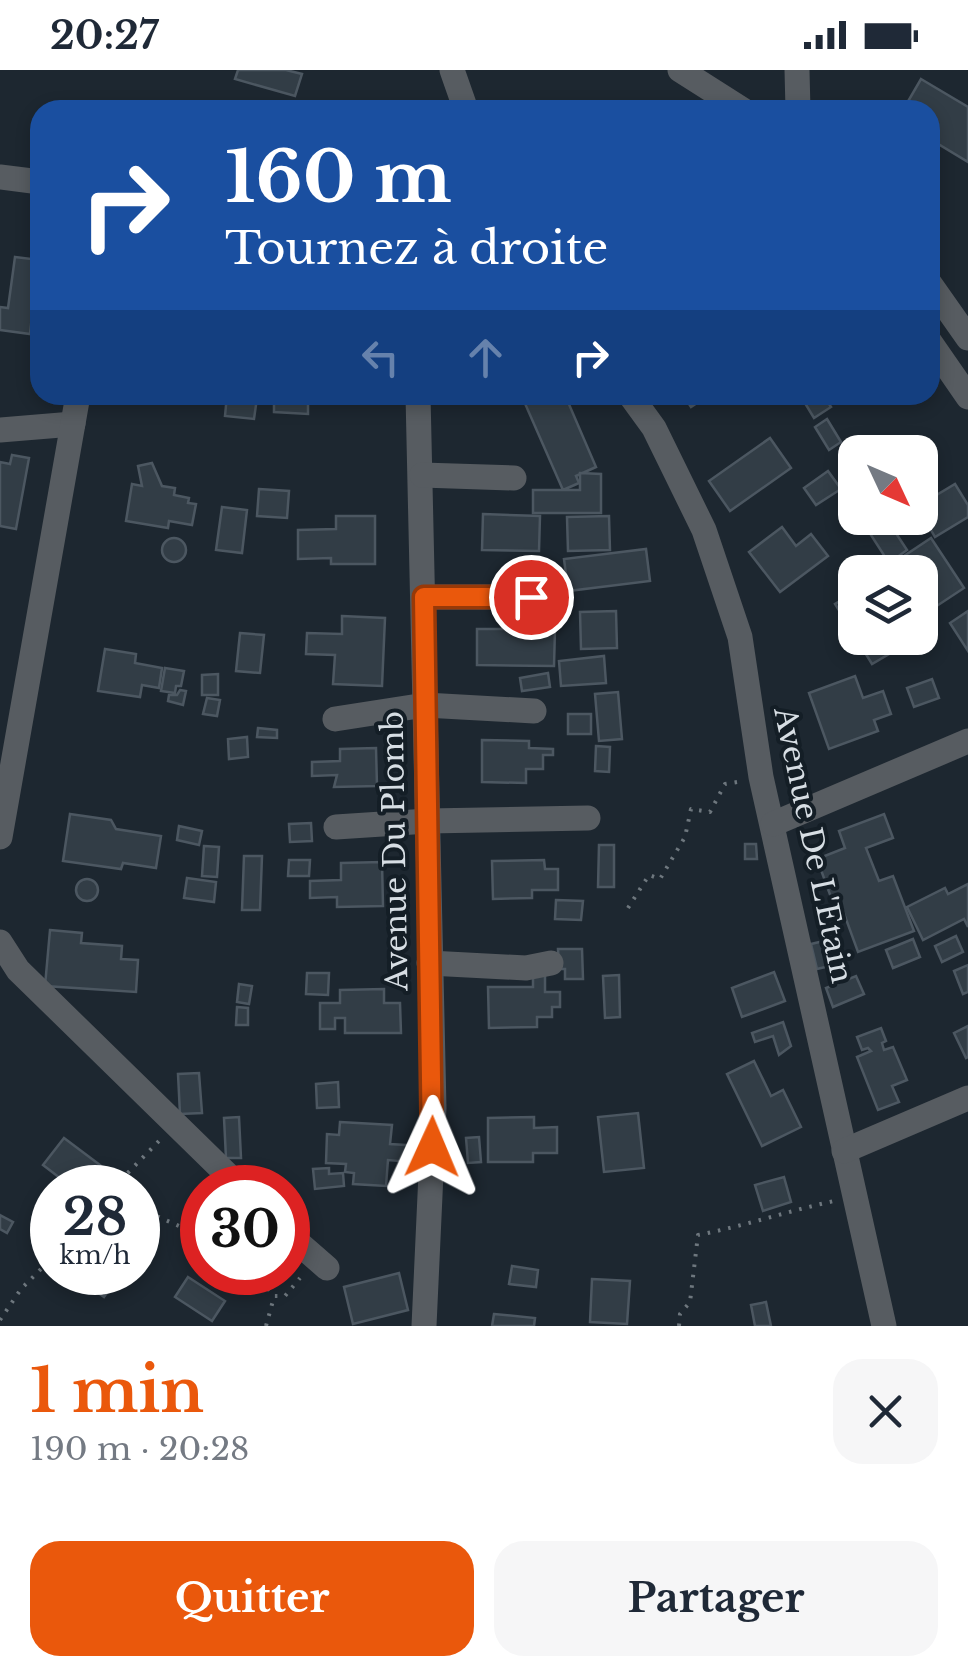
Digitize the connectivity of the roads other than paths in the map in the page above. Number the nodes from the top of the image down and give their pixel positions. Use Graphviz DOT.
graph roads {
  1 [pos="452,70"];
  2 [pos="680,70"];
  3 [pos="797,70"];
  4 [pos="462,100"];
  5 [pos="725,100"];
  6 [pos="798,100"];
  7 [pos="0,178"];
  8 [pos="30,181"];
  9 [pos="940,298"];
  10 [pos="968,338"];
  11 [pos="940,354"];
  12 [pos="964,384"];
  13 [pos="76,405"];
  14 [pos="418,405"];
  15 [pos="637,405"];
  16 [pos="73,424"];
  17 [pos="0,430"];
  18 [pos="422,475"];
  19 [pos="514,478"];
  20 [pos="424,597"];
  21 [pos="531,597"];
  22 [pos="425,705"];
  23 [pos="534,711"];
  24 [pos="334,720"];
  25 [pos="968,740"];
  26 [pos="588,818"];
  27 [pos="428,821"];
  28 [pos="773,824"];
  29 [pos="336,826"];
  30 [pos="0,837"];
  31 [pos="0,942"];
  32 [pos="552,962"];
  33 [pos="429,963"];
  34 [pos="968,1098"];
  35 [pos="844,1150"];
  36 [pos="217,1165"];
  37 [pos="310,1253"];
  38 [pos="327,1268"];
  39 [pos="425,1316"];
  40 [pos="884,1326"];
  1 -- 4 [label="street"];
  2 -- 5 [label="street"];
  3 -- 6 [label="street"];
  7 -- 8 [label="street"];
  9 -- 10 [label="street"];
  11 -- 12 [label="street"];
  13 -- 16 [label="street"];
  14 -- 18 [label="street, Avenue Du Plomb"];
  15 -- 28 [label="street, Avenue De L'Etain"];
  16 -- 17 [label="street"];
  16 -- 30 [label="street"];
  18 -- 19 [label="street"];
  18 -- 20 [label="street, Avenue Du Plomb"];
  20 -- 21 [label="street"];
  20 -- 22 [label="street, Avenue Du Plomb"];
  22 -- 23 [label="street"];
  22 -- 24 [label="street"];
  22 -- 27 [label="street, Avenue Du Plomb"];
  25 -- 28 [label="street"];
  26 -- 27 [label="street"];
  27 -- 29 [label="street"];
  27 -- 33 [label="street, Avenue Du Plomb"];
  28 -- 35 [label="street, Avenue De L'Etain"];
  31 -- 36 [label="street"];
  32 -- 33 [label="street"];
  33 -- 39 [label="street, Avenue Du Plomb"];
  34 -- 35 [label="street"];
  35 -- 40 [label="street, Avenue De L'Etain"];
  37 -- 38 [label="street"];
}
